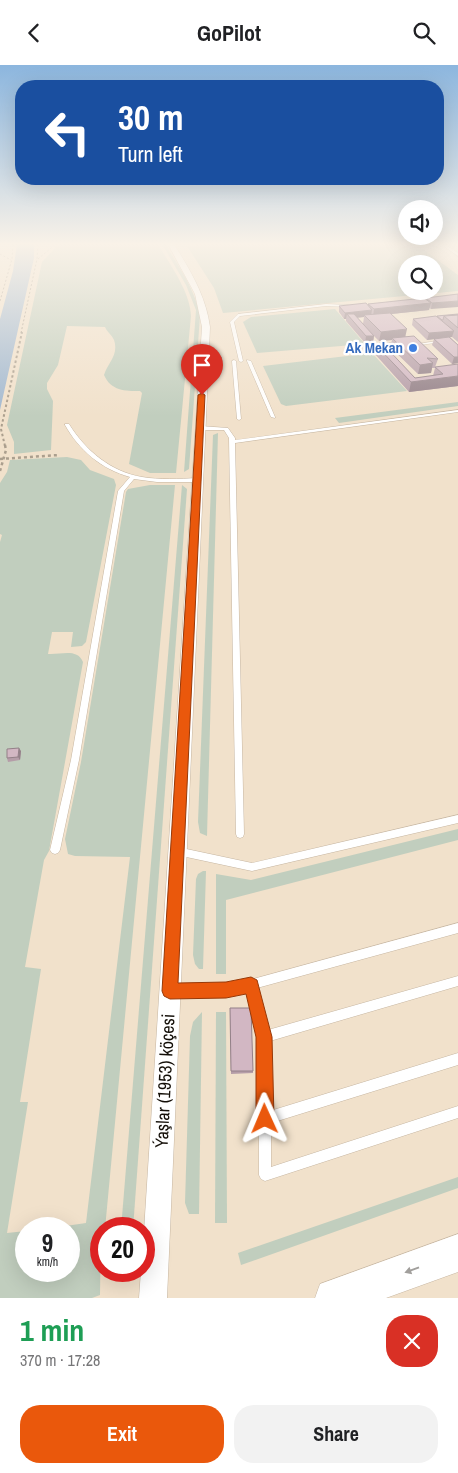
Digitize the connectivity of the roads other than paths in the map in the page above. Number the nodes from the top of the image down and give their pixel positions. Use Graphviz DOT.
graph roads {
  1 [pos="201,302"];
  2 [pos="355,305"];
  3 [pos="408,342"];
  4 [pos="420,344"];
  5 [pos="458,347"];
  6 [pos="389,354"];
  7 [pos="234,361"];
  8 [pos="241,361"];
  9 [pos="249,361"];
  10 [pos="458,411"];
  11 [pos="273,417"];
  12 [pos="239,419"];
  13 [pos="67,425"];
  14 [pos="200,428"];
  15 [pos="232,442"];
  16 [pos="133,477"];
  17 [pos="197,480"];
  18 [pos="458,819"];
  19 [pos="240,834"];
  20 [pos="55,850"];
  21 [pos="177,851"];
  22 [pos="458,928"];
  23 [pos="458,981"];
  24 [pos="251,985"];
  25 [pos="170,991"];
  26 [pos="264,1037"];
  27 [pos="458,1059"];
  28 [pos="458,1112"];
  29 [pos="265,1119"];
  30 [pos="458,1253"];
  31 [pos="154,1298"];
  32 [pos="334,1298"];
  1 -- 14 [label="street, Ýaşlar (1953) köçesi"];
  2 -- 8 [label="lane"];
  3 -- 6 [label="lane"];
  4 -- 5 [label="lane"];
  7 -- 12 [label="lane"];
  9 -- 11 [label="lane"];
  10 -- 15 [label="lane"];
  13 -- 16 [label="lane"];
  14 -- 15 [label="lane"];
  14 -- 17 [label="street, Ýaşlar (1953) köçesi"];
  15 -- 19 [label="lane"];
  16 -- 17 [label="lane"];
  16 -- 20 [label="lane"];
  17 -- 21 [label="street, Ýaşlar (1953) köçesi"];
  18 -- 21 [label="lane"];
  21 -- 25 [label="street, Ýaşlar (1953) köçesi"];
  22 -- 24 [label="lane"];
  23 -- 26 [label="lane"];
  24 -- 25 [label="lane"];
  24 -- 26 [label="lane"];
  25 -- 31 [label="street, Ýaşlar (1953) köçesi"];
  26 -- 29 [label="lane"];
  27 -- 29 [label="lane"];
  28 -- 29 [label="lane"];
  30 -- 32 [label="main road, one-way"];
}
